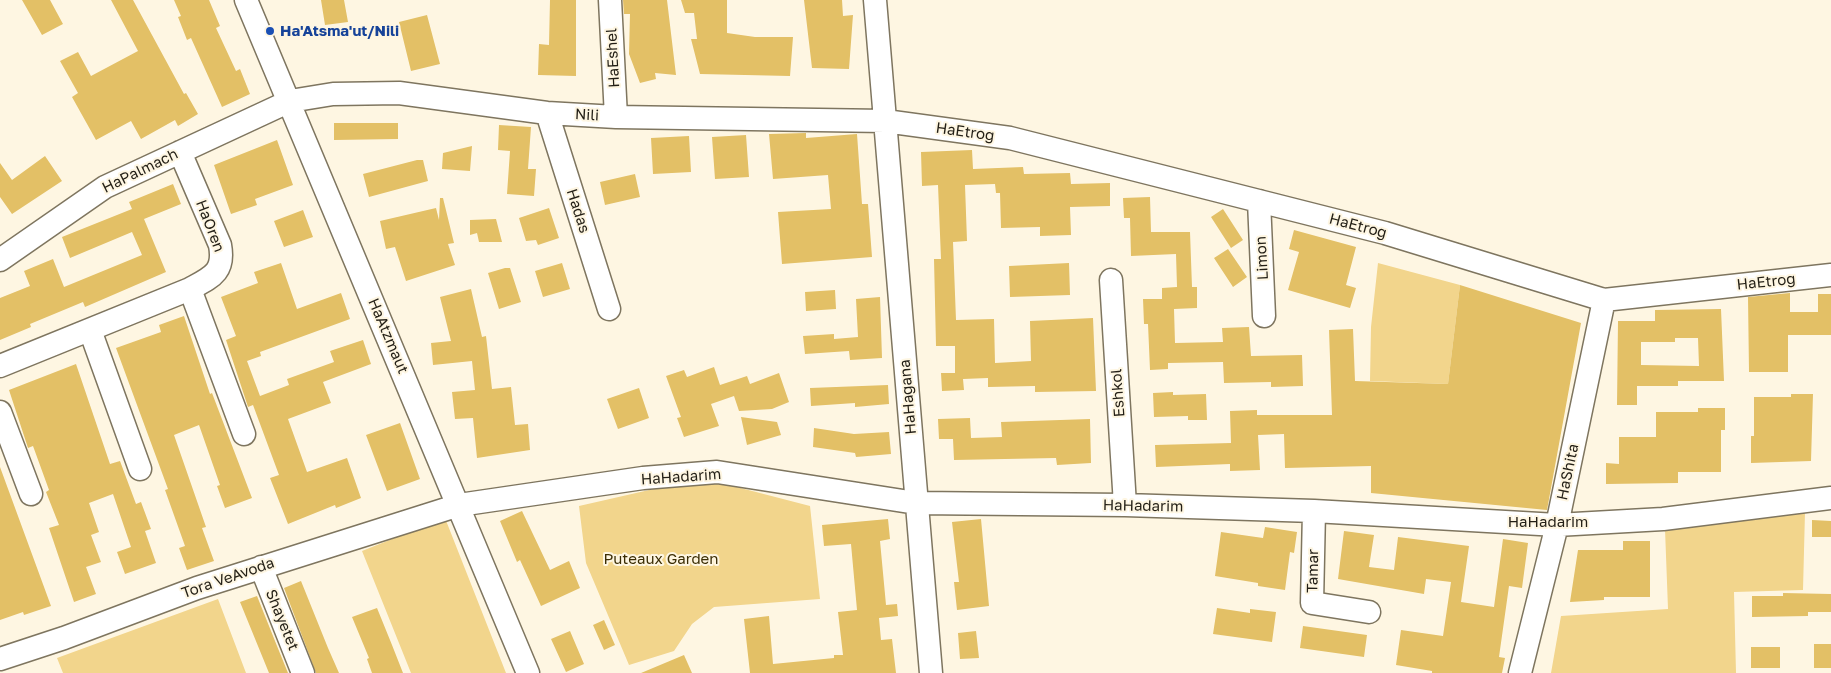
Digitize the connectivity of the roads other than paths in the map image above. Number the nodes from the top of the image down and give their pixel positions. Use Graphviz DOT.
graph roads {
  1 [pos="246,0"];
  2 [pos="610,0"];
  3 [pos="875,0"];
  4 [pos="290,101"];
  5 [pos="546,113"];
  6 [pos="616,117"];
  7 [pos="885,120"];
  8 [pos="180,152"];
  9 [pos="1259,201"];
  10 [pos="0,260"];
  11 [pos="1831,275"];
  12 [pos="1111,280"];
  13 [pos="190,289"];
  14 [pos="1604,300"];
  15 [pos="609,309"];
  16 [pos="1264,316"];
  17 [pos="90,330"];
  18 [pos="0,366"];
  19 [pos="0,412"];
  20 [pos="244,434"];
  21 [pos="140,469"];
  22 [pos="31,494"];
  23 [pos="1831,498"];
  24 [pos="916,503"];
  25 [pos="459,505"];
  26 [pos="1125,505"];
  27 [pos="1314,511"];
  28 [pos="1557,525"];
  29 [pos="261,567"];
  30 [pos="1369,612"];
  31 [pos="0,659"];
  32 [pos="303,673"];
  33 [pos="528,673"];
  34 [pos="931,673"];
  35 [pos="1520,673"];
  1 -- 4 [label="street, HaAtzmaut"];
  2 -- 6 [label="street, HaEshel"];
  3 -- 7 [label="street, HaHagana"];
  4 -- 5 [label="street, Nili"];
  4 -- 8 [label="street, HaPalmach"];
  4 -- 25 [label="street, HaAtzmaut"];
  5 -- 6 [label="street, Nili"];
  5 -- 15 [label="street, Hadas"];
  6 -- 7 [label="street, Nili"];
  7 -- 9 [label="street, HaEtrog"];
  7 -- 24 [label="street, HaHagana"];
  8 -- 10 [label="street, HaPalmach"];
  8 -- 13 [label="street, HaOren"];
  9 -- 14 [label="street, HaEtrog"];
  9 -- 16 [label="street, Limon"];
  11 -- 14 [label="street, HaEtrog"];
  12 -- 26 [label="street, Eshkol"];
  13 -- 17 [label="street, HaOren"];
  13 -- 20 [label="street"];
  14 -- 28 [label="street, HaShita"];
  17 -- 18 [label="street, HaOren"];
  17 -- 21 [label="street"];
  19 -- 22 [label="street"];
  23 -- 28 [label="street, HaHadarim"];
  24 -- 25 [label="street, HaHadarim"];
  24 -- 26 [label="street, HaHadarim"];
  24 -- 34 [label="street, HaHagana"];
  25 -- 29 [label="street, Tora VeAvoda"];
  25 -- 33 [label="street, HaAtzmaut"];
  26 -- 27 [label="street, HaHadarim"];
  27 -- 28 [label="street, HaHadarim"];
  27 -- 30 [label="street, Tamar"];
  28 -- 35 [label="street, HaShita"];
  29 -- 31 [label="street, Tora VeAvoda"];
  29 -- 32 [label="street, Shayetet"];
}
